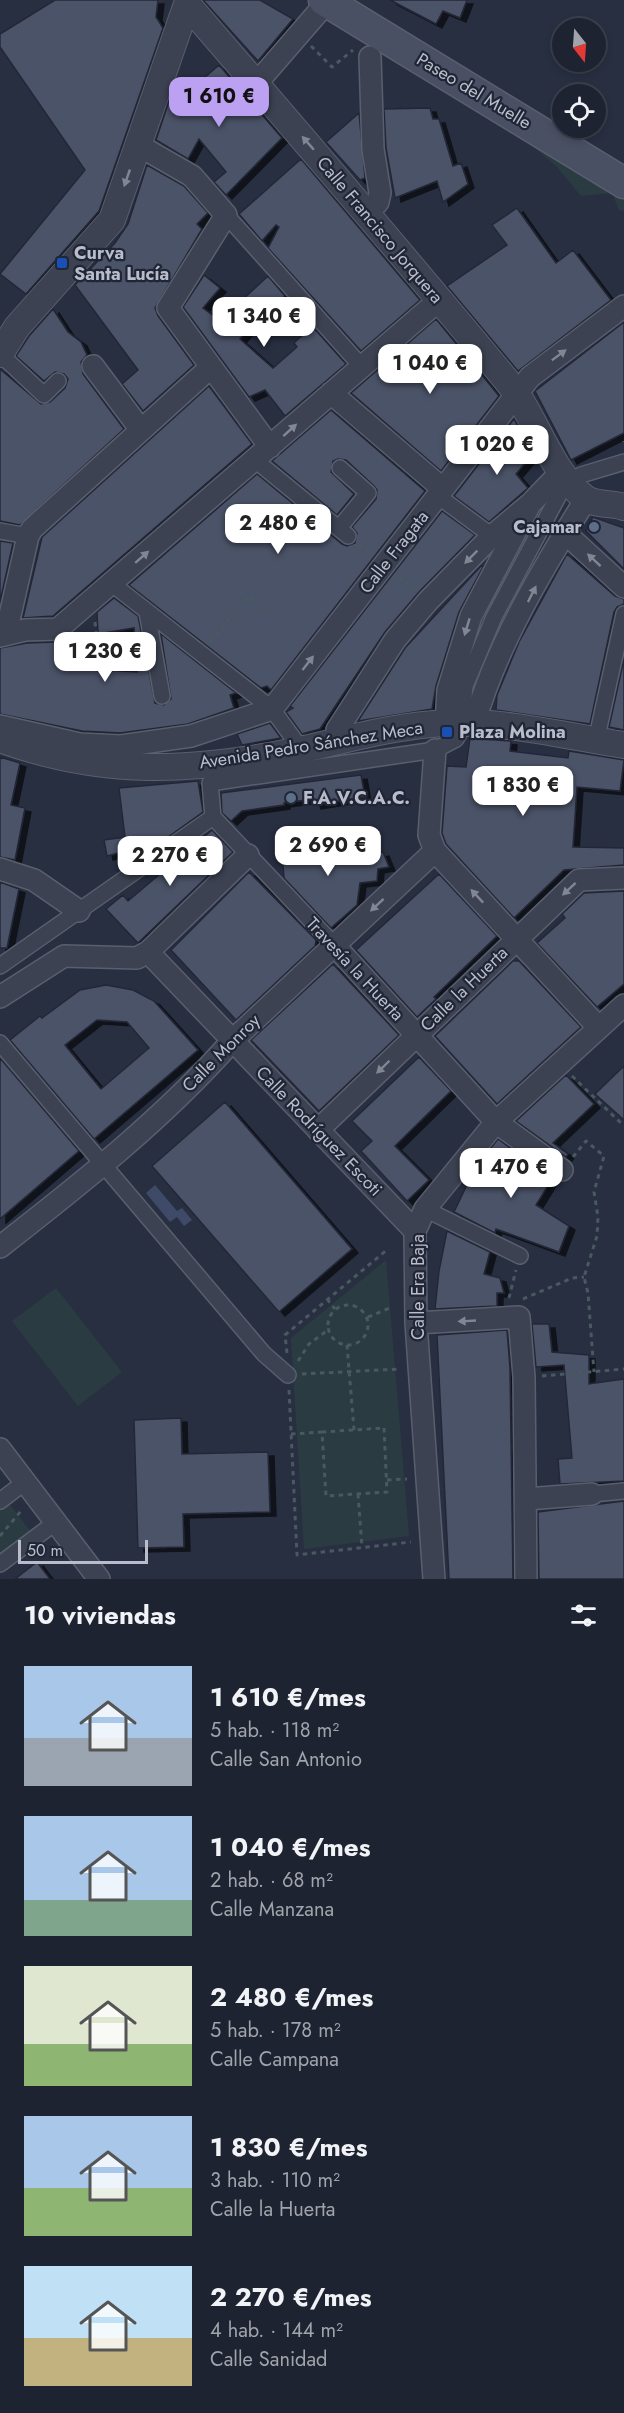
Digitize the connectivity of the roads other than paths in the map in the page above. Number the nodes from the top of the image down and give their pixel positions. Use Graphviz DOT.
graph roads {
  1 [pos="325,1"];
  2 [pos="186,2"];
  3 [pos="370,57"];
  4 [pos="256,84"];
  5 [pos="138,145"];
  6 [pos="624,183"];
  7 [pos="368,213"];
  8 [pos="226,215"];
  9 [pos="438,301"];
  10 [pos="624,306"];
  11 [pos="0,354"];
  12 [pos="93,366"];
  13 [pos="362,367"];
  14 [pos="211,368"];
  15 [pos="58,381"];
  16 [pos="331,393"];
  17 [pos="516,394"];
  18 [pos="141,430"];
  19 [pos="263,454"];
  20 [pos="624,462"];
  21 [pos="340,468"];
  22 [pos="573,484"];
  23 [pos="440,492"];
  24 [pos="530,504"];
  25 [pos="623,504"];
  26 [pos="0,531"];
  27 [pos="564,532"];
  28 [pos="27,536"];
  29 [pos="492,536"];
  30 [pos="111,583"];
  31 [pos="624,587"];
  32 [pos="147,612"];
  33 [pos="624,614"];
  34 [pos="3,635"];
  35 [pos="162,696"];
  36 [pos="272,709"];
  37 [pos="461,724"];
  38 [pos="0,726"];
  39 [pos="0,739"];
  40 [pos="337,740"];
  41 [pos="596,741"];
  42 [pos="624,745"];
  43 [pos="301,749"];
  44 [pos="435,750"];
  45 [pos="213,817"];
  46 [pos="435,851"];
  47 [pos="248,855"];
  48 [pos="0,869"];
  49 [pos="624,878"];
  50 [pos="79,911"];
  51 [pos="517,939"];
  52 [pos="334,945"];
  53 [pos="148,952"];
  54 [pos="0,966"];
  55 [pos="0,997"];
  56 [pos="623,1009"];
  57 [pos="600,1028"];
  58 [pos="415,1036"];
  59 [pos="232,1041"];
  60 [pos="0,1043"];
  61 [pos="496,1122"];
  62 [pos="318,1130"];
  63 [pos="104,1166"];
  64 [pos="562,1170"];
  65 [pos="425,1209"];
  66 [pos="415,1231"];
  67 [pos="0,1247"];
  68 [pos="520,1256"];
  69 [pos="416,1323"];
  70 [pos="288,1375"];
  71 [pos="0,1449"];
  72 [pos="25,1482"];
  73 [pos="624,1491"];
  74 [pos="592,1494"];
  75 [pos="526,1499"];
  76 [pos="0,1501"];
  77 [pos="56,1522"];
  78 [pos="0,1564"];
  79 [pos="99,1579"];
  80 [pos="434,1579"];
  81 [pos="526,1579"];
  1 -- 4 [label="street"];
  1 -- 6 [label="main road, Paseo del Muelle"];
  2 -- 4 [label="street, Calle Francisco Jorquera"];
  2 -- 5 [label="street"];
  3 -- 7 [label="street"];
  7 -- 4 [label="street, Calle Francisco Jorquera, one-way"];
  5 -- 8 [label="street"];
  5 -- 11 [label="street, one-way"];
  7 -- 9 [label="street, Calle Francisco Jorquera"];
  8 -- 13 [label="street"];
  8 -- 14 [label="street"];
  9 -- 13 [label="street"];
  9 -- 17 [label="street, Calle Francisco Jorquera"];
  17 -- 10 [label="street, Calle Fragata, one-way"];
  11 -- 15 [label="street"];
  12 -- 18 [label="street"];
  13 -- 16 [label="street"];
  14 -- 18 [label="street"];
  14 -- 19 [label="street"];
  19 -- 16 [label="street, one-way"];
  16 -- 23 [label="street"];
  17 -- 22 [label="street, Calle Francisco Jorquera"];
  17 -- 23 [label="street, Calle Fragata"];
  18 -- 28 [label="street"];
  19 -- 21 [label="street"];
  30 -- 19 [label="street, one-way"];
  20 -- 22 [label="street"];
  22 -- 24 [label="street"];
  22 -- 25 [label="street"];
  22 -- 27 [label="street"];
  22 -- 37 [label="street"];
  23 -- 29 [label="street"];
  36 -- 23 [label="street, Calle Fragata, one-way"];
  24 -- 29 [label="street"];
  24 -- 37 [label="street, one-way"];
  26 -- 28 [label="street"];
  31 -- 27 [label="street, one-way"];
  37 -- 27 [label="street, one-way"];
  28 -- 34 [label="street"];
  29 -- 40 [label="street, one-way"];
  30 -- 32 [label="street"];
  30 -- 34 [label="street"];
  32 -- 35 [label="street"];
  32 -- 36 [label="street"];
  33 -- 41 [label="street"];
  36 -- 38 [label="street"];
  36 -- 43 [label="street"];
  37 -- 40 [label="street, Avenida Pedro Sánchez Meca"];
  37 -- 41 [label="street, Avenida Pedro Sánchez Meca"];
  37 -- 44 [label="street"];
  39 -- 43 [label="street, Avenida Pedro Sánchez Meca"];
  40 -- 43 [label="street, Avenida Pedro Sánchez Meca"];
  41 -- 42 [label="street, Avenida Pedro Sánchez Meca"];
  44 -- 45 [label="street"];
  44 -- 46 [label="street"];
  45 -- 47 [label="street, Travesía la Huerta"];
  45 -- 50 [label="street"];
  51 -- 46 [label="street, one-way"];
  46 -- 52 [label="street, Calle Monroy, one-way"];
  47 -- 52 [label="street, Travesía la Huerta"];
  47 -- 53 [label="street"];
  48 -- 50 [label="street"];
  49 -- 51 [label="street, Calle la Huerta, one-way"];
  50 -- 54 [label="street"];
  51 -- 57 [label="street"];
  51 -- 58 [label="street, Calle la Huerta"];
  52 -- 58 [label="street, Travesía la Huerta"];
  52 -- 59 [label="street, Calle Monroy"];
  53 -- 55 [label="street"];
  53 -- 59 [label="street, Calle Rodríguez Escoti"];
  56 -- 57 [label="street, Calle Era Baja"];
  57 -- 61 [label="street, Calle Era Baja"];
  58 -- 61 [label="street, Travesía la Huerta"];
  58 -- 62 [label="street, Calle la Huerta, one-way"];
  59 -- 62 [label="street, Calle Rodríguez Escoti"];
  59 -- 63 [label="street, Calle Monroy"];
  60 -- 63 [label="street"];
  61 -- 64 [label="street, Travesía la Huerta"];
  61 -- 65 [label="street, Calle Era Baja"];
  62 -- 66 [label="street, Calle Rodríguez Escoti"];
  63 -- 67 [label="street, Calle Monroy"];
  63 -- 70 [label="street"];
  65 -- 66 [label="street, Calle Era Baja"];
  65 -- 68 [label="street"];
  66 -- 69 [label="street, Calle Era Baja"];
  75 -- 69 [label="street, one-way"];
  69 -- 80 [label="street, Calle Era Baja"];
  71 -- 72 [label="street"];
  72 -- 76 [label="street"];
  72 -- 77 [label="street"];
  73 -- 74 [label="street"];
  74 -- 75 [label="street"];
  75 -- 81 [label="street"];
  77 -- 78 [label="street"];
  77 -- 79 [label="street"];
}
